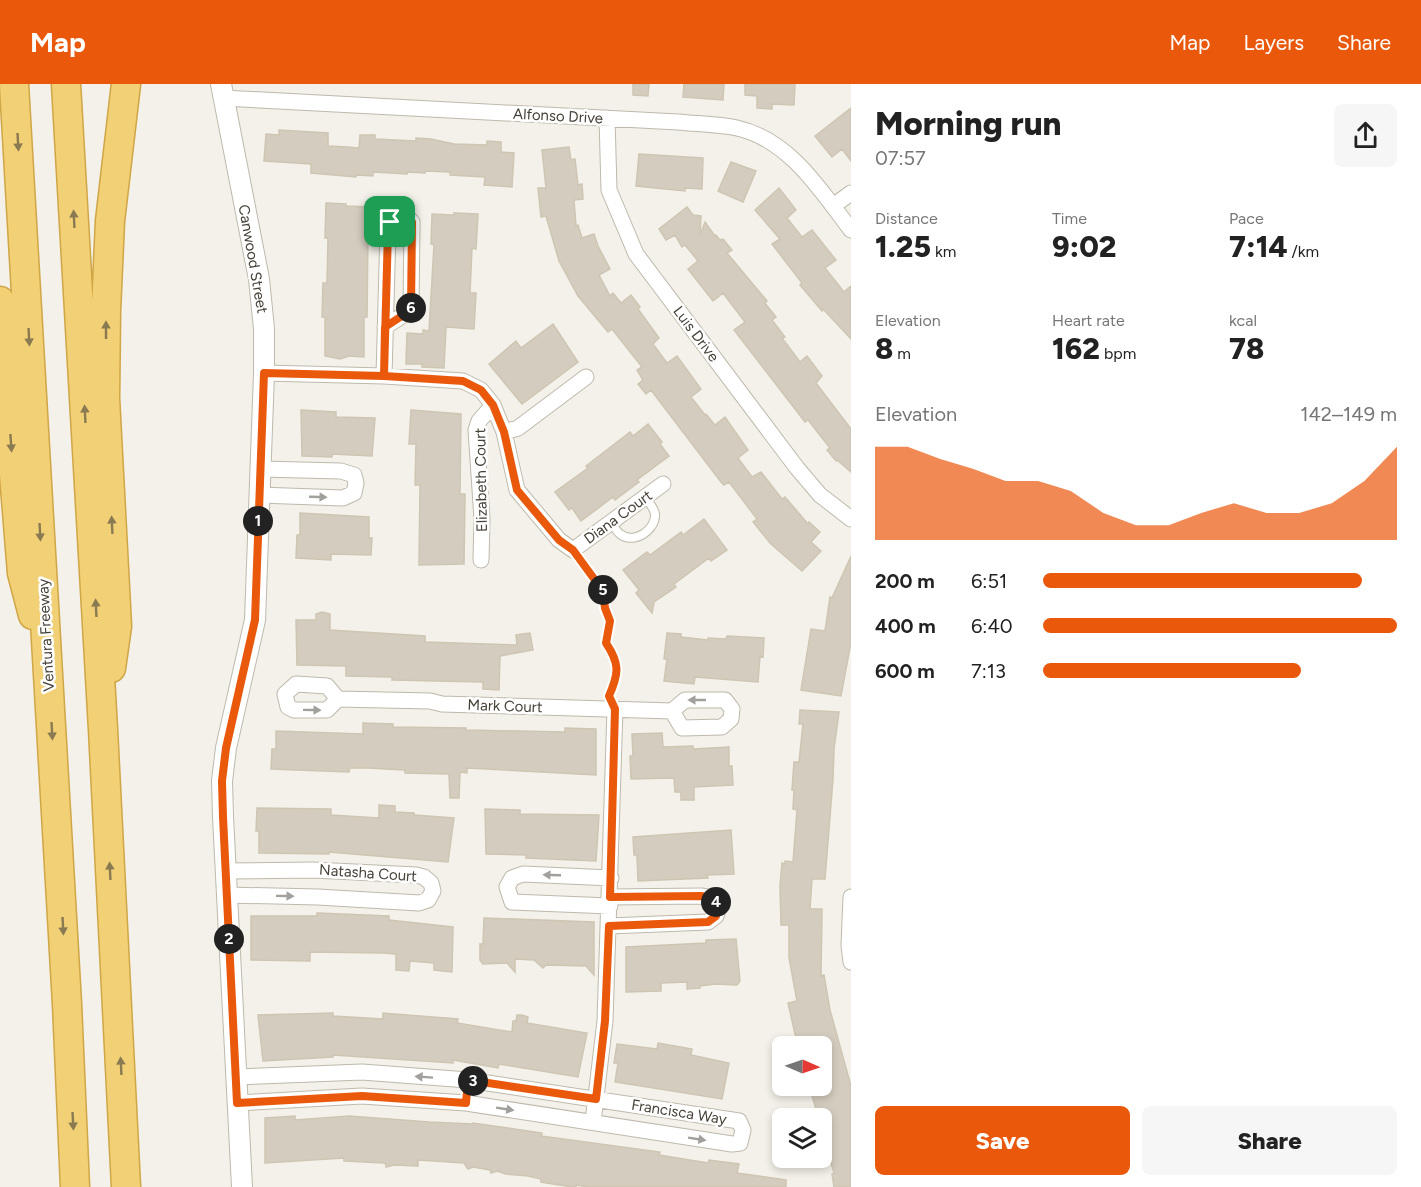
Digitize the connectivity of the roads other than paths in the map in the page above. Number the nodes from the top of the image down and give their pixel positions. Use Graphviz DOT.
graph roads {
  1 [pos="14,84"];
  2 [pos="66,84"];
  3 [pos="126,84"];
  4 [pos="222,91"];
  5 [pos="607,118"];
  6 [pos="851,193"];
  7 [pos="833,207"];
  8 [pos="851,230"];
  9 [pos="0,301"];
  10 [pos="385,327"];
  11 [pos="264,373"];
  12 [pos="384,376"];
  13 [pos="586,377"];
  14 [pos="493,405"];
  15 [pos="504,432"];
  16 [pos="261,469"];
  17 [pos="663,484"];
  18 [pos="259,495"];
  19 [pos="645,497"];
  20 [pos="851,519"];
  21 [pos="611,523"];
  22 [pos="482,560"];
  23 [pos="48,673"];
  24 [pos="338,699"];
  25 [pos="615,709"];
  26 [pos="672,711"];
  27 [pos="103,729"];
  28 [pos="225,871"];
  29 [pos="348,872"];
  30 [pos="611,878"];
  31 [pos="226,895"];
  32 [pos="851,897"];
  33 [pos="346,898"];
  34 [pos="610,902"];
  35 [pos="609,926"];
  36 [pos="851,962"];
  37 [pos="362,1072"];
  38 [pos="236,1077"];
  39 [pos="468,1080"];
  40 [pos="362,1096"];
  41 [pos="596,1099"];
  42 [pos="237,1103"];
  43 [pos="466,1103"];
  44 [pos="593,1122"];
  45 [pos="75,1187"];
  46 [pos="126,1187"];
  47 [pos="242,1187"];
  1 -- 23 [label="highway, Ventura Freeway, one-way"];
  27 -- 2 [label="highway, one-way"];
  27 -- 3 [label="highway, one-way"];
  4 -- 5 [label="street, Alfonso Drive"];
  4 -- 11 [label="street, Canwood Street"];
  5 -- 7 [label="street, Alfonso Drive"];
  5 -- 20 [label="street, Luis Drive"];
  6 -- 7 [label="street"];
  7 -- 8 [label="street, Alfonso Drive"];
  9 -- 23 [label="highway, one-way"];
  10 -- 10 [label="street"];
  10 -- 12 [label="street"];
  11 -- 12 [label="street"];
  11 -- 16 [label="street, Canwood Street"];
  12 -- 14 [label="street"];
  13 -- 15 [label="street"];
  14 -- 15 [label="street"];
  14 -- 22 [label="street, Elizabeth Court"];
  15 -- 21 [label="street, Diana Court"];
  16 -- 18 [label="street, Canwood Street"];
  18 -- 16 [label="street, one-way"];
  17 -- 19 [label="street, Diana Court"];
  18 -- 28 [label="street, Canwood Street"];
  19 -- 21 [label="street, Diana Court"];
  19 -- 21 [label="lane"];
  23 -- 45 [label="highway, Ventura Freeway, one-way"];
  24 -- 25 [label="street, Mark Court"];
  25 -- 26 [label="street, Mark Court"];
  25 -- 30 [label="street"];
  46 -- 27 [label="highway, one-way"];
  28 -- 29 [label="street, Natasha Court"];
  28 -- 31 [label="street, Canwood Street"];
  29 -- 33 [label="street"];
  29 -- 33 [label="street, Natasha Court"];
  30 -- 34 [label="street"];
  30 -- 34 [label="street, one-way"];
  31 -- 33 [label="street, Natasha Court, one-way"];
  31 -- 38 [label="street, Canwood Street"];
  32 -- 36 [label="street"];
  34 -- 35 [label="street"];
  34 -- 35 [label="street"];
  35 -- 41 [label="street"];
  37 -- 38 [label="street, Francisca Way"];
  39 -- 37 [label="street, Francisca Way, one-way"];
  37 -- 40 [label="street"];
  38 -- 42 [label="street, Canwood Street"];
  39 -- 41 [label="street, Francisca Way"];
  39 -- 43 [label="street"];
  40 -- 42 [label="street, Francisca Way"];
  40 -- 43 [label="street, Francisca Way"];
  41 -- 44 [label="street"];
  44 -- 41 [label="street, Francisca Way, one-way"];
  42 -- 47 [label="street, Canwood Street"];
  43 -- 44 [label="street, Francisca Way, one-way"];
}
